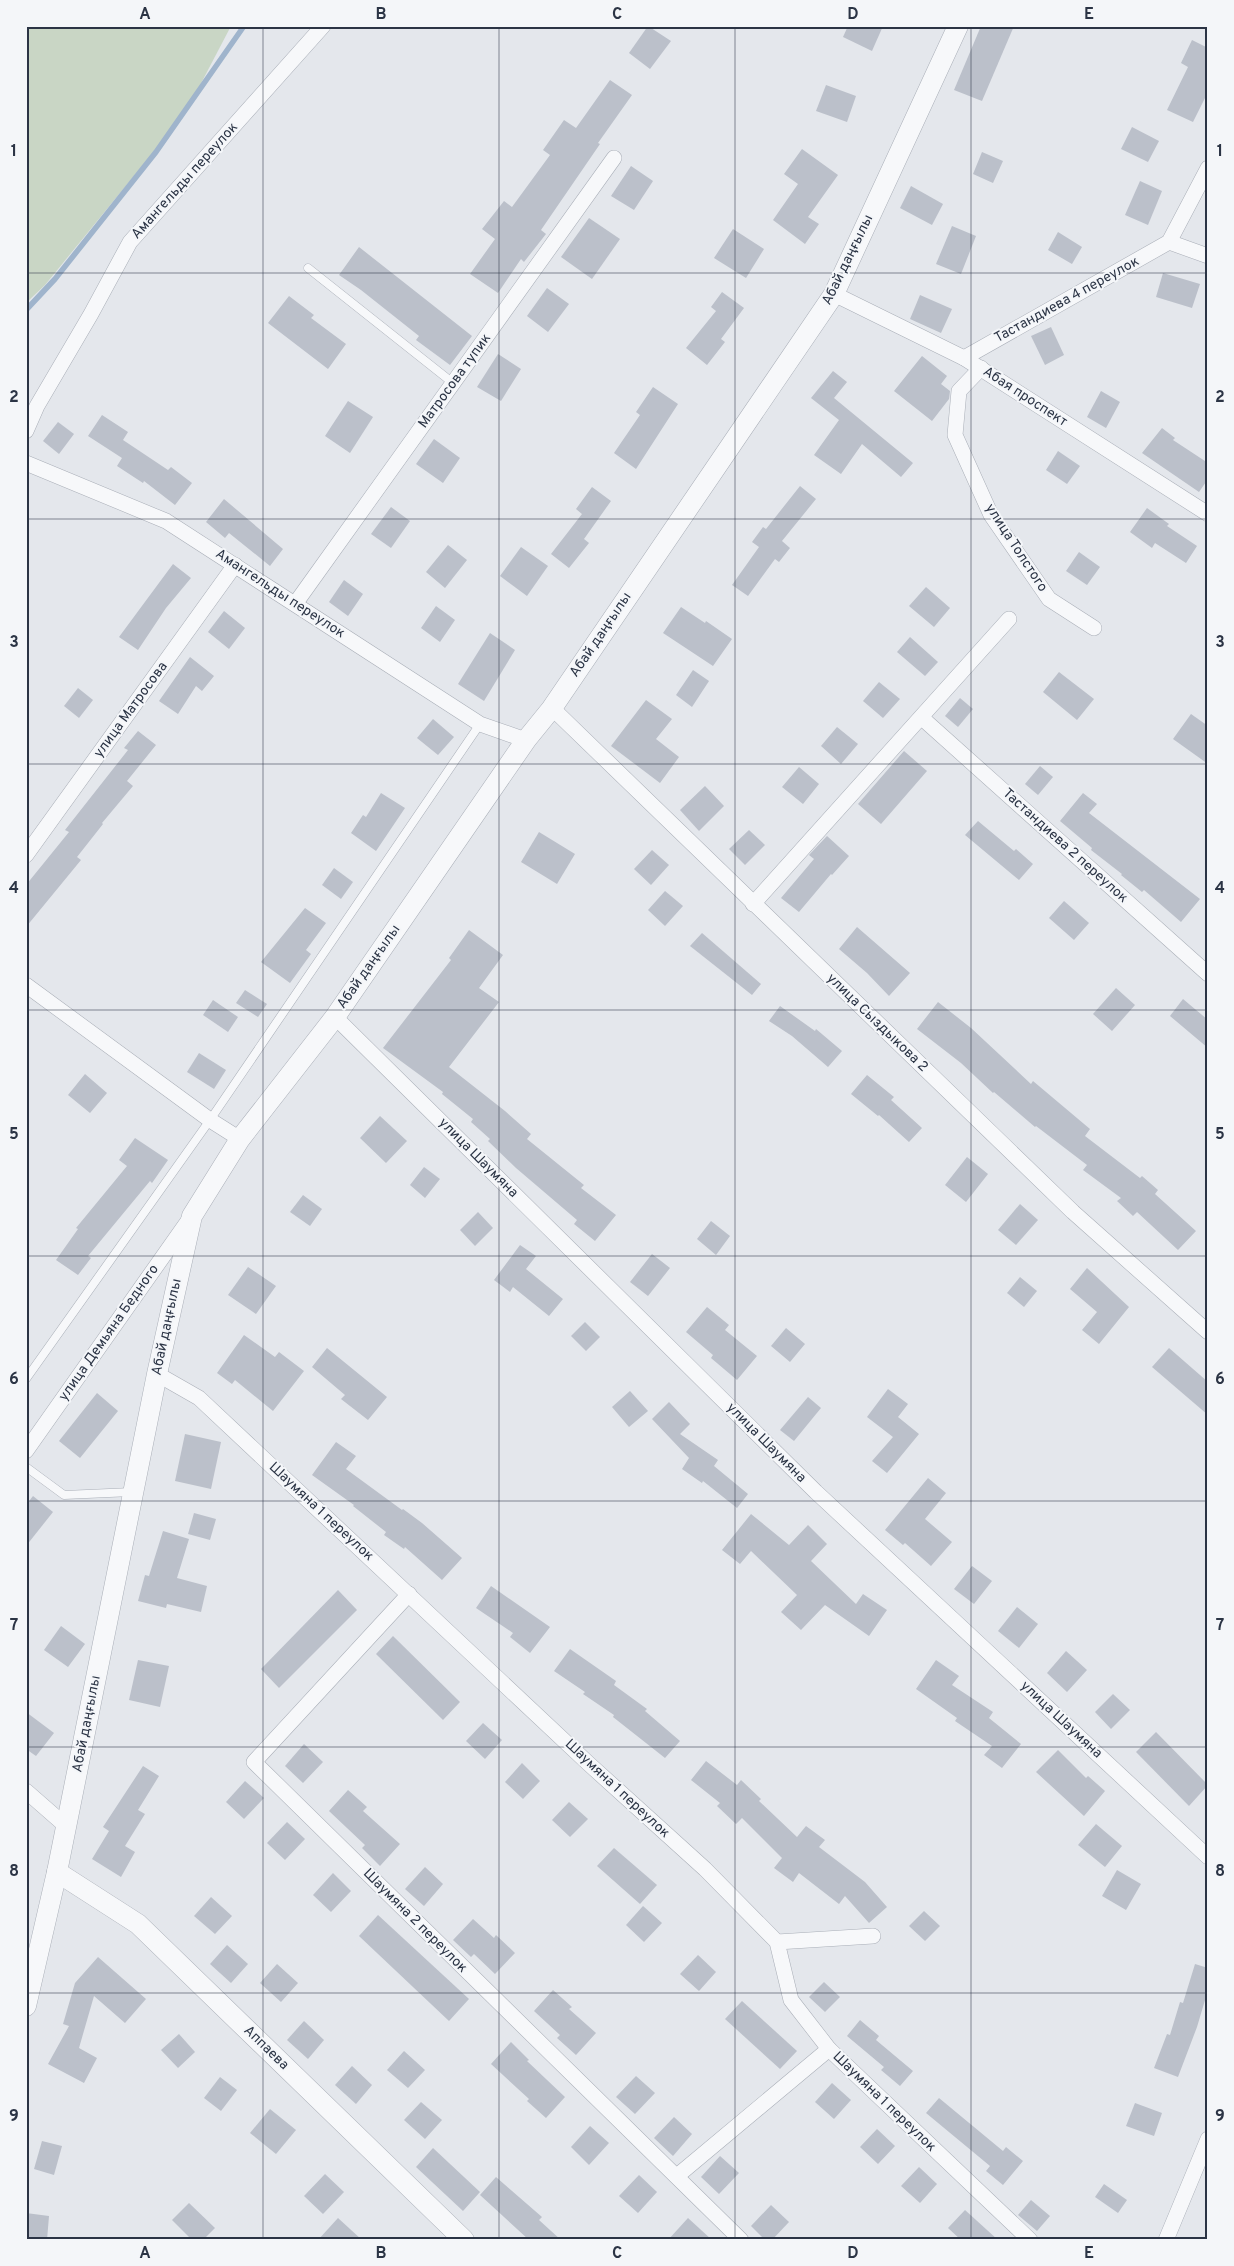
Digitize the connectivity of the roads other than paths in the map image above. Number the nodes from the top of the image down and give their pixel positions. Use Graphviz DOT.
graph roads {
  1 [pos="323,26"];
  2 [pos="958,26"];
  3 [pos="614,158"];
  4 [pos="1208,168"];
  5 [pos="1169,242"];
  6 [pos="1208,256"];
  7 [pos="308,268"];
  8 [pos="834,294"];
  9 [pos="964,358"];
  10 [pos="981,368"];
  11 [pos="453,383"];
  12 [pos="26,431"];
  13 [pos="26,463"];
  14 [pos="1208,514"];
  15 [pos="236,565"];
  16 [pos="296,604"];
  17 [pos="1009,619"];
  18 [pos="1094,628"];
  19 [pos="552,708"];
  20 [pos="922,718"];
  21 [pos="480,724"];
  22 [pos="526,740"];
  23 [pos="26,855"];
  24 [pos="753,904"];
  25 [pos="1208,974"];
  26 [pos="26,985"];
  27 [pos="335,1017"];
  28 [pos="210,1120"];
  29 [pos="240,1139"];
  30 [pos="192,1216"];
  31 [pos="1208,1332"];
  32 [pos="157,1374"];
  33 [pos="26,1379"];
  34 [pos="26,1451"];
  35 [pos="26,1467"];
  36 [pos="133,1492"];
  37 [pos="409,1594"];
  38 [pos="26,1792"];
  39 [pos="66,1826"];
  40 [pos="1208,1856"];
  41 [pos="57,1872"];
  42 [pos="873,1936"];
  43 [pos="778,1942"];
  44 [pos="26,2006"];
  45 [pos="829,2048"];
  46 [pos="1208,2139"];
  47 [pos="677,2176"];
  48 [pos="464,2240"];
  49 [pos="741,2240"];
  50 [pos="1030,2240"];
  51 [pos="1166,2240"];
  1 -- 12 [label="street, Амангельды переулок"];
  2 -- 8 [label="street, Абай даңғылы"];
  3 -- 11 [label="street, Матросова тупик"];
  4 -- 5 [label="street"];
  5 -- 6 [label="street"];
  5 -- 9 [label="street, Тастандиева 4 переулок"];
  7 -- 11 [label="lane"];
  8 -- 9 [label="street, Абая проспект"];
  8 -- 19 [label="street, Абай даңғылы"];
  9 -- 10 [label="street, Абая проспект"];
  10 -- 14 [label="street, Абая проспект"];
  10 -- 18 [label="street, улица Толстого"];
  11 -- 16 [label="street, Матросова тупик"];
  13 -- 15 [label="street, Амангельды переулок"];
  15 -- 16 [label="street, Амангельды переулок"];
  15 -- 23 [label="street, улица Матросова"];
  16 -- 21 [label="street, Амангельды переулок"];
  17 -- 20 [label="street"];
  19 -- 22 [label="street, Абай даңғылы"];
  19 -- 24 [label="street, улица Сыздыкова 2"];
  20 -- 24 [label="street"];
  20 -- 25 [label="street, Тастандиева 2 переулок"];
  21 -- 22 [label="street, Амангельды переулок"];
  21 -- 28 [label="lane"];
  22 -- 27 [label="street, Абай даңғылы"];
  24 -- 31 [label="street, улица Сыздыкова 2"];
  26 -- 28 [label="street"];
  27 -- 29 [label="street, Абай даңғылы"];
  27 -- 40 [label="street, улица Шаумяна"];
  28 -- 29 [label="street"];
  28 -- 33 [label="lane"];
  29 -- 30 [label="street, Абай даңғылы"];
  30 -- 32 [label="street, Абай даңғылы"];
  30 -- 34 [label="street, улица Демьяна Бедного"];
  32 -- 36 [label="street, Абай даңғылы"];
  32 -- 37 [label="street, Шаумяна 1 переулок"];
  35 -- 36 [label="lane"];
  36 -- 39 [label="street, Абай даңғылы"];
  37 -- 43 [label="street, Шаумяна 1 переулок"];
  37 -- 47 [label="street, Шаумяна 2 переулок"];
  38 -- 39 [label="street"];
  39 -- 41 [label="street, Абай даңғылы"];
  41 -- 44 [label="street, Абай даңғылы"];
  41 -- 48 [label="street, Аппаева"];
  42 -- 43 [label="street"];
  43 -- 45 [label="street, Шаумяна 1 переулок"];
  45 -- 47 [label="street"];
  45 -- 50 [label="street, Шаумяна 1 переулок"];
  46 -- 51 [label="street"];
  47 -- 49 [label="street, Шаумяна 2 переулок"];
}
